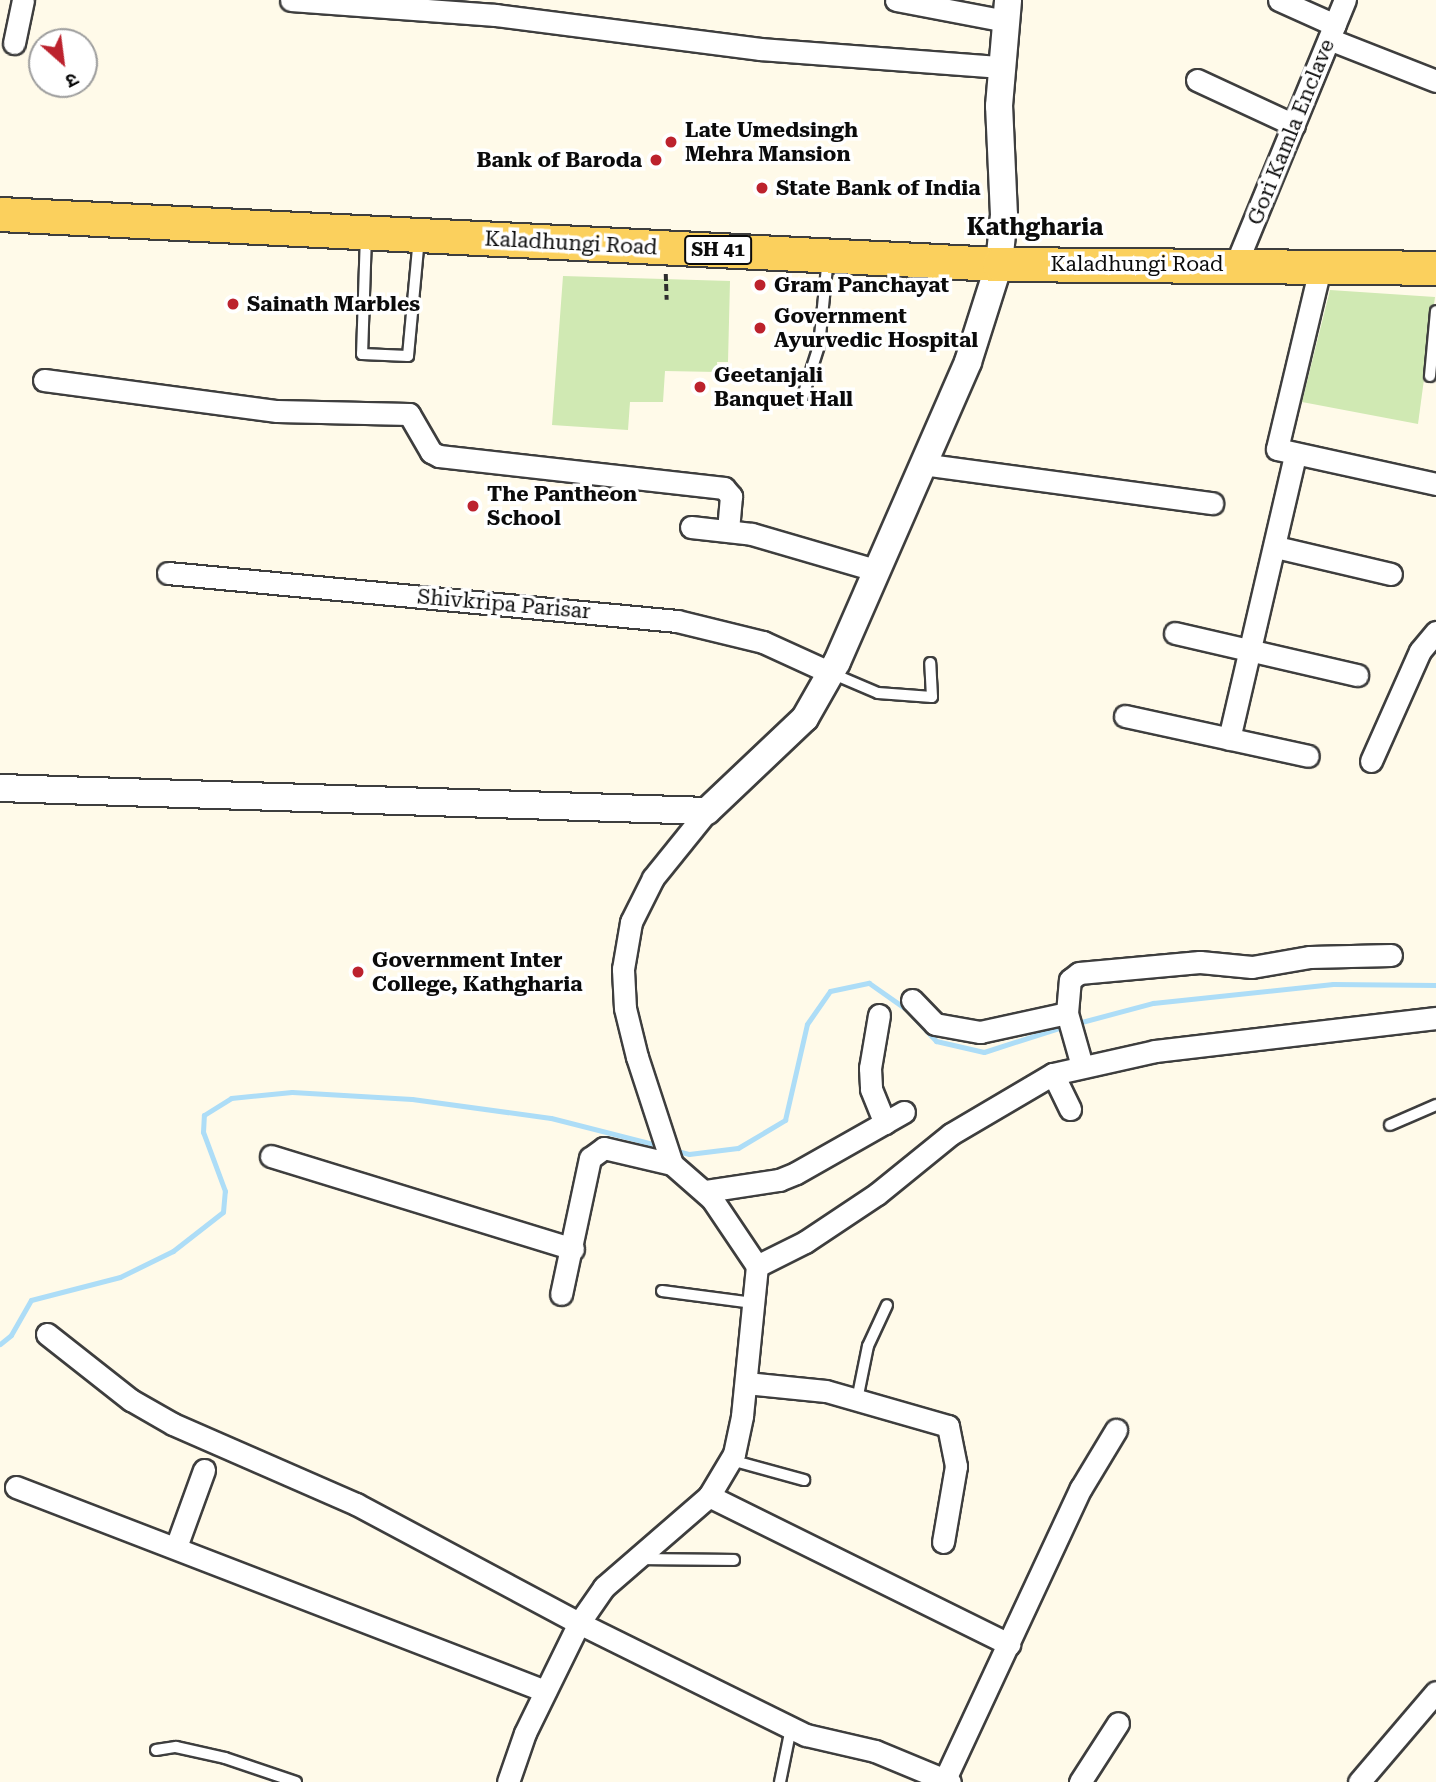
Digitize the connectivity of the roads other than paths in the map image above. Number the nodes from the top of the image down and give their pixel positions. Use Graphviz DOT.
graph roads {
  1 [pos="23,0"];
  2 [pos="291,0"];
  3 [pos="896,0"];
  4 [pos="1279,0"];
  5 [pos="1345,0"];
  6 [pos="1007,11"];
  7 [pos="1332,32"];
  8 [pos="15,43"];
  9 [pos="1000,67"];
  10 [pos="1197,80"];
  11 [pos="1436,80"];
  12 [pos="1294,125"];
  13 [pos="0,214"];
  14 [pos="366,230"];
  15 [pos="419,234"];
  16 [pos="829,255"];
  17 [pos="999,264"];
  18 [pos="1236,264"];
  19 [pos="1321,264"];
  20 [pos="1436,268"];
  21 [pos="1436,312"];
  22 [pos="1430,376"];
  23 [pos="44,380"];
  24 [pos="801,402"];
  25 [pos="1295,456"];
  26 [pos="922,464"];
  27 [pos="1436,484"];
  28 [pos="1212,503"];
  29 [pos="691,527"];
  30 [pos="728,530"];
  31 [pos="1276,547"];
  32 [pos="875,570"];
  33 [pos="168,573"];
  34 [pos="1391,574"];
  35 [pos="1436,632"];
  36 [pos="1175,633"];
  37 [pos="1250,649"];
  38 [pos="930,663"];
  39 [pos="831,673"];
  40 [pos="1357,676"];
  41 [pos="1125,716"];
  42 [pos="1229,739"];
  43 [pos="1308,756"];
  44 [pos="1371,761"];
  45 [pos="0,788"];
  46 [pos="708,811"];
  47 [pos="1391,955"];
  48 [pos="912,1000"];
  49 [pos="879,1014"];
  50 [pos="1436,1018"];
  51 [pos="1071,1023"];
  52 [pos="1082,1066"];
  53 [pos="1053,1074"];
  54 [pos="1436,1105"];
  55 [pos="1070,1109"];
  56 [pos="904,1112"];
  57 [pos="885,1123"];
  58 [pos="1390,1125"];
  59 [pos="271,1156"];
  60 [pos="672,1164"];
  61 [pos="706,1191"];
  62 [pos="573,1249"];
  63 [pos="757,1266"];
  64 [pos="662,1291"];
  65 [pos="561,1294"];
  66 [pos="752,1303"];
  67 [pos="887,1305"];
  68 [pos="47,1334"];
  69 [pos="746,1382"];
  70 [pos="858,1400"];
  71 [pos="1116,1430"];
  72 [pos="731,1460"];
  73 [pos="204,1470"];
  74 [pos="804,1480"];
  75 [pos="16,1487"];
  76 [pos="709,1496"];
  77 [pos="943,1542"];
  78 [pos="176,1547"];
  79 [pos="634,1559"];
  80 [pos="734,1560"];
  81 [pos="579,1623"];
  82 [pos="1009,1644"];
  83 [pos="545,1692"];
  84 [pos="1436,1692"];
  85 [pos="1118,1723"];
  86 [pos="791,1728"];
  87 [pos="156,1750"];
  88 [pos="947,1781"];
  89 [pos="296,1782"];
  90 [pos="508,1782"];
  91 [pos="780,1782"];
  92 [pos="1080,1782"];
  93 [pos="1359,1782"];
  1 -- 8 [label="street"];
  2 -- 9 [label="street"];
  3 -- 6 [label="street"];
  4 -- 7 [label="street"];
  5 -- 7 [label="street, Gori Kamla Enclave"];
  6 -- 9 [label="street"];
  7 -- 11 [label="street"];
  7 -- 12 [label="street, Gori Kamla Enclave"];
  9 -- 17 [label="street"];
  10 -- 12 [label="street"];
  12 -- 18 [label="street, Gori Kamla Enclave"];
  13 -- 14 [label="main road, Kaladhungi Road / SH 41"];
  14 -- 15 [label="main road, Kaladhungi Road / SH 41"];
  14 -- 15 [label="lane"];
  15 -- 16 [label="main road, Kaladhungi Road / SH 41"];
  16 -- 17 [label="main road, Kaladhungi Road / SH 41"];
  16 -- 24 [label="lane"];
  17 -- 18 [label="main road, Kaladhungi Road / SH 41"];
  17 -- 26 [label="street"];
  18 -- 19 [label="main road, Kaladhungi Road / SH 41"];
  19 -- 20 [label="main road, Kaladhungi Road / SH 41"];
  19 -- 25 [label="street"];
  21 -- 22 [label="lane"];
  23 -- 30 [label="street"];
  25 -- 27 [label="street"];
  25 -- 31 [label="street"];
  26 -- 28 [label="street"];
  26 -- 32 [label="street"];
  29 -- 30 [label="street"];
  30 -- 32 [label="street"];
  31 -- 34 [label="street"];
  31 -- 37 [label="street"];
  32 -- 39 [label="street"];
  33 -- 39 [label="street, Shivkripa Parisar"];
  35 -- 44 [label="street"];
  36 -- 37 [label="street"];
  37 -- 40 [label="street"];
  37 -- 42 [label="street"];
  38 -- 39 [label="lane"];
  39 -- 46 [label="street"];
  41 -- 42 [label="street"];
  42 -- 43 [label="street"];
  45 -- 46 [label="street"];
  46 -- 60 [label="street"];
  47 -- 51 [label="street"];
  48 -- 51 [label="street"];
  49 -- 57 [label="street"];
  50 -- 52 [label="street"];
  51 -- 52 [label="street"];
  52 -- 53 [label="street"];
  53 -- 55 [label="street"];
  53 -- 63 [label="street"];
  54 -- 58 [label="lane"];
  56 -- 57 [label="street"];
  57 -- 61 [label="street"];
  59 -- 62 [label="street"];
  60 -- 61 [label="street"];
  60 -- 62 [label="street"];
  61 -- 63 [label="street"];
  62 -- 65 [label="street"];
  63 -- 66 [label="street"];
  64 -- 66 [label="lane"];
  66 -- 69 [label="street"];
  67 -- 70 [label="lane"];
  68 -- 81 [label="street"];
  69 -- 70 [label="street"];
  69 -- 72 [label="street"];
  70 -- 77 [label="street"];
  71 -- 82 [label="street"];
  72 -- 74 [label="lane"];
  72 -- 76 [label="street"];
  73 -- 78 [label="street"];
  75 -- 78 [label="street"];
  76 -- 79 [label="street"];
  76 -- 82 [label="street"];
  78 -- 83 [label="street"];
  79 -- 80 [label="lane"];
  79 -- 81 [label="street"];
  81 -- 83 [label="street"];
  81 -- 86 [label="street"];
  82 -- 88 [label="street"];
  83 -- 90 [label="street"];
  84 -- 93 [label="street"];
  85 -- 92 [label="street"];
  86 -- 88 [label="street"];
  86 -- 91 [label="lane"];
  87 -- 89 [label="lane"];
}
